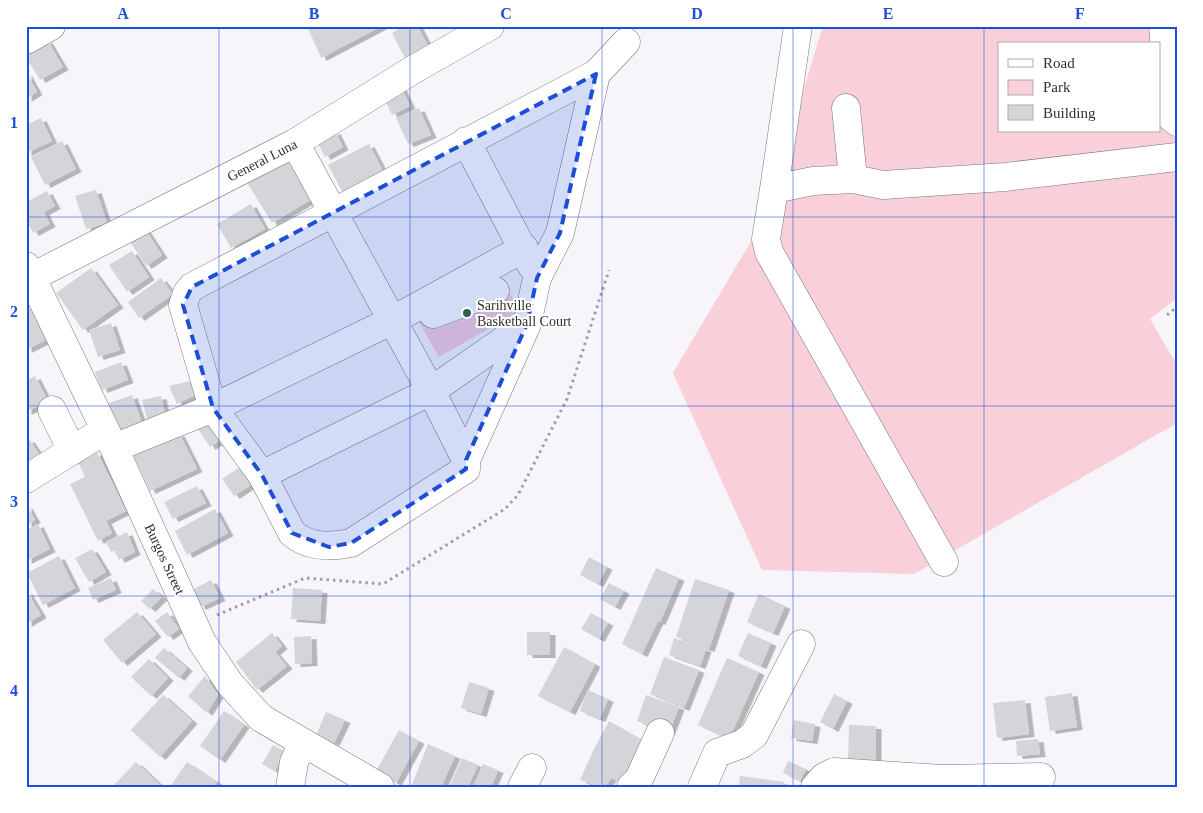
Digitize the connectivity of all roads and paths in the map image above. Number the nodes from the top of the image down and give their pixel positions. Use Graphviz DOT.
graph roads {
  1 [pos="51,26"];
  2 [pos="490,26"];
  3 [pos="798,26"];
  4 [pos="1162,26"];
  5 [pos="26,40"];
  6 [pos="626,42"];
  7 [pos="596,74"];
  8 [pos="846,108"];
  9 [pos="1177,122"];
  10 [pos="466,141"];
  11 [pos="295,143"];
  12 [pos="1177,157"];
  13 [pos="853,179"];
  14 [pos="774,189"];
  15 [pos="334,214"];
  16 [pos="524,248"];
  17 [pos="28,275"];
  18 [pos="536,278"];
  19 [pos="495,291"];
  20 [pos="1177,308"];
  21 [pos="1167,314"];
  22 [pos="394,324"];
  23 [pos="526,324"];
  24 [pos="431,391"];
  25 [pos="213,408"];
  26 [pos="52,410"];
  27 [pos="109,439"];
  28 [pos="72,450"];
  29 [pos="466,460"];
  30 [pos="262,474"];
  31 [pos="26,478"];
  32 [pos="944,562"];
  33 [pos="801,644"];
  34 [pos="660,732"];
  35 [pos="303,743"];
  36 [pos="1042,776"];
  37 [pos="290,787"];
  38 [pos="380,787"];
  39 [pos="631,787"];
  40 [pos="702,787"];
  41 [pos="815,787"];
  1 -- 5 [label="street"];
  2 -- 11 [label="street, General Luna"];
  3 -- 14 [label="street"];
  4 -- 9 [label="street"];
  6 -- 7 [label="street"];
  7 -- 10 [label="street"];
  7 -- 18 [label="street"];
  8 -- 13 [label="street"];
  10 -- 15 [label="street"];
  10 -- 16 [label="street"];
  11 -- 15 [label="street"];
  11 -- 17 [label="street, General Luna"];
  12 -- 13 [label="street"];
  13 -- 14 [label="street"];
  14 -- 32 [label="street"];
  15 -- 22 [label="street"];
  15 -- 25 [label="street"];
  16 -- 18 [label="street"];
  16 -- 22 [label="street"];
  17 -- 27 [label="street, Burgos Street"];
  18 -- 23 [label="street"];
  19 -- 22 [label="street"];
  20 -- 21 [label="path"];
  22 -- 24 [label="street"];
  22 -- 25 [label="street"];
  23 -- 24 [label="street"];
  23 -- 29 [label="street"];
  24 -- 29 [label="street"];
  24 -- 30 [label="street"];
  25 -- 27 [label="street"];
  25 -- 30 [label="street"];
  26 -- 28 [label="street"];
  27 -- 28 [label="street"];
  27 -- 35 [label="street, Burgos Street"];
  28 -- 31 [label="street"];
  29 -- 30 [label="street"];
  33 -- 40 [label="street"];
  34 -- 39 [label="street"];
  35 -- 37 [label="street"];
  35 -- 38 [label="street, Burgos Street"];
  36 -- 41 [label="street"];
}
